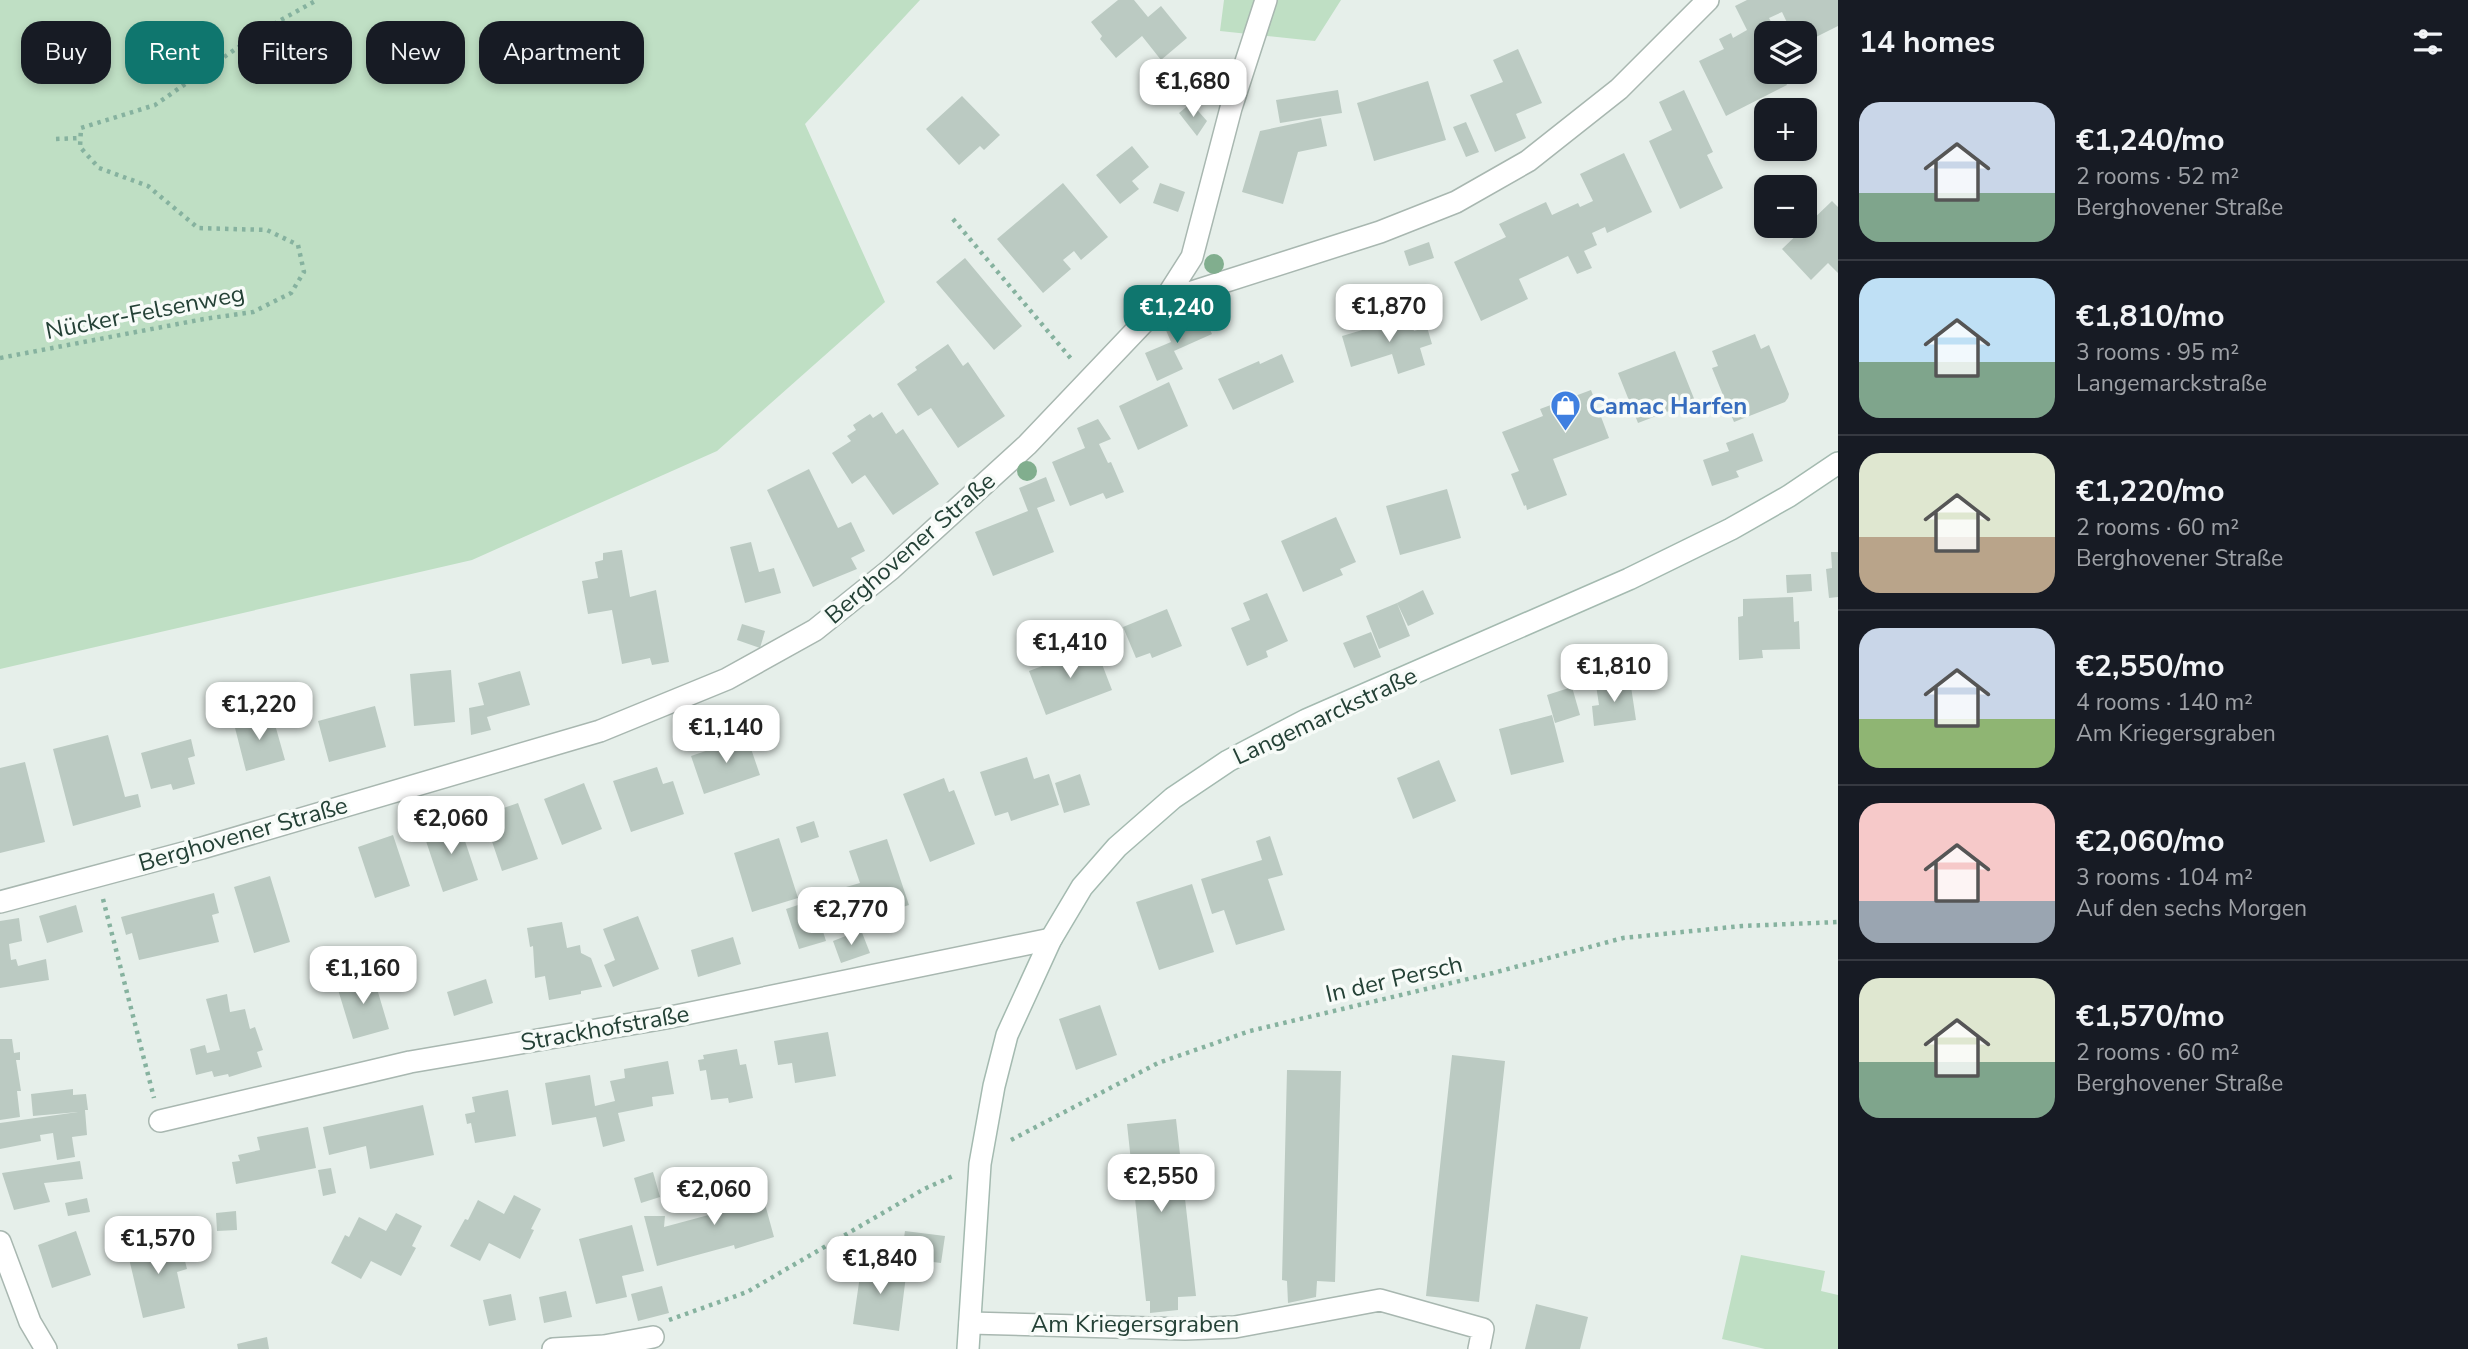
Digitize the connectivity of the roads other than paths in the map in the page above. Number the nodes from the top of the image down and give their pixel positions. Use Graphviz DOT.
graph roads {
  1 [pos="1266,0"];
  2 [pos="1708,0"];
  3 [pos="1164,301"];
  4 [pos="1838,463"];
  5 [pos="0,902"];
  6 [pos="1051,939"];
  7 [pos="160,1121"];
  8 [pos="0,1242"];
  9 [pos="970,1323"];
  10 [pos="653,1337"];
  11 [pos="46,1349"];
  12 [pos="553,1349"];
  13 [pos="968,1349"];
  14 [pos="1479,1349"];
  1 -- 3 [label="street"];
  2 -- 3 [label="street, Berghovener Straße"];
  3 -- 5 [label="street, Berghovener Straße"];
  4 -- 6 [label="street, Langemarckstraße"];
  6 -- 7 [label="street, Strackhofstraße"];
  6 -- 9 [label="street, Langemarckstraße"];
  8 -- 11 [label="street"];
  9 -- 13 [label="street, Langemarckstraße"];
  9 -- 14 [label="street, Am Kriegersgraben"];
  10 -- 12 [label="street"];
}
